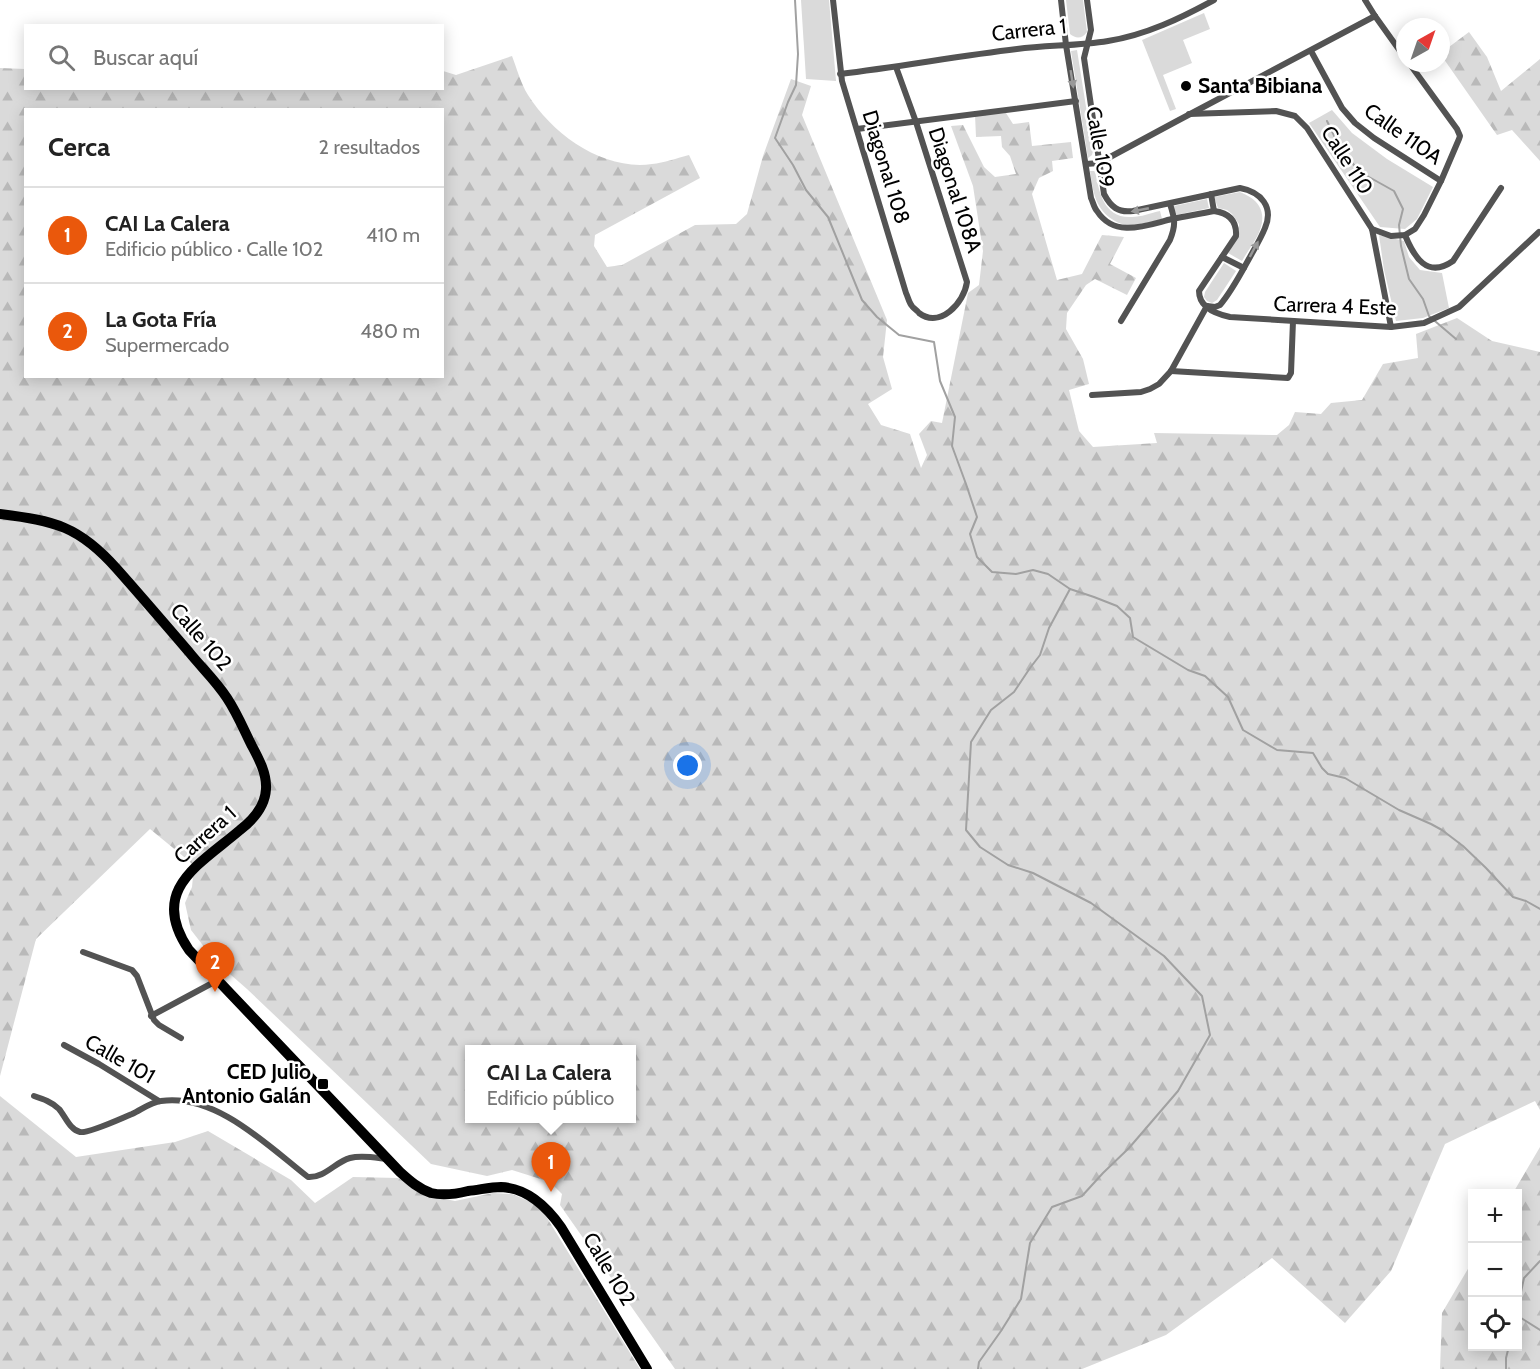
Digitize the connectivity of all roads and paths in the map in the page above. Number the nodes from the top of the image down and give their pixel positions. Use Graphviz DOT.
graph roads {
  1 [pos="833,0"];
  2 [pos="1060,0"];
  3 [pos="1087,0"];
  4 [pos="1214,0"];
  5 [pos="1365,0"];
  6 [pos="1375,16"];
  7 [pos="1088,44"];
  8 [pos="1066,45"];
  9 [pos="1396,45"];
  10 [pos="1311,51"];
  11 [pos="897,67"];
  12 [pos="1416,72"];
  13 [pos="840,74"];
  14 [pos="1076,101"];
  15 [pos="1189,114"];
  16 [pos="916,122"];
  17 [pos="857,129"];
  18 [pos="1099,163"];
  19 [pos="1086,164"];
  20 [pos="1441,181"];
  21 [pos="1501,189"];
  22 [pos="1211,194"];
  23 [pos="1170,204"];
  24 [pos="1214,211"];
  25 [pos="1174,219"];
  26 [pos="1372,229"];
  27 [pos="1539,232"];
  28 [pos="1405,235"];
  29 [pos="1222,257"];
  30 [pos="1244,267"];
  31 [pos="1206,306"];
  32 [pos="944,316"];
  33 [pos="1121,321"];
  34 [pos="1293,321"];
  35 [pos="1391,327"];
  36 [pos="1171,371"];
  37 [pos="1092,395"];
  38 [pos="0,514"];
  39 [pos="264,798"];
  40 [pos="83,952"];
  41 [pos="218,980"];
  42 [pos="151,1016"];
  43 [pos="181,1038"];
  44 [pos="64,1045"];
  45 [pos="34,1096"];
  46 [pos="159,1101"];
  47 [pos="389,1159"];
  48 [pos="647,1369"];
  1 -- 13 [label="street, Diagonal 108"];
  2 -- 8 [label="street, Calle 109"];
  3 -- 7 [label="street, Calle 109"];
  4 -- 7 [label="street, Carrera 1"];
  5 -- 6 [label="street"];
  6 -- 9 [label="street"];
  6 -- 10 [label="street"];
  7 -- 8 [label="street, Carrera 1"];
  7 -- 18 [label="street, Calle 109"];
  8 -- 11 [label="street, Carrera 1"];
  8 -- 14 [label="street, Calle 109, one-way"];
  10 -- 15 [label="street"];
  10 -- 20 [label="street, Calle 110A"];
  11 -- 13 [label="street, Carrera 1"];
  11 -- 16 [label="street, Diagonal 108A"];
  12 -- 20 [label="street"];
  13 -- 17 [label="street, Diagonal 108"];
  14 -- 16 [label="street"];
  14 -- 19 [label="street, Calle 109"];
  15 -- 18 [label="street"];
  15 -- 26 [label="street, Calle 110"];
  16 -- 17 [label="street"];
  16 -- 32 [label="street, Diagonal 108A"];
  17 -- 32 [label="street, Diagonal 108"];
  18 -- 19 [label="street"];
  23 -- 18 [label="street, Calle 109, one-way"];
  19 -- 25 [label="street, Calle 109"];
  20 -- 28 [label="street"];
  21 -- 28 [label="street"];
  22 -- 23 [label="street, Calle 109"];
  22 -- 24 [label="street"];
  30 -- 22 [label="street, Calle 109, one-way"];
  23 -- 25 [label="street"];
  24 -- 25 [label="street, Calle 109"];
  24 -- 29 [label="street"];
  25 -- 33 [label="street"];
  26 -- 28 [label="street"];
  26 -- 35 [label="street, Calle 110"];
  27 -- 35 [label="street, Carrera 4 Este"];
  29 -- 30 [label="street"];
  29 -- 31 [label="street"];
  30 -- 31 [label="street"];
  31 -- 34 [label="street, Carrera 4 Este"];
  31 -- 36 [label="street"];
  34 -- 35 [label="street, Carrera 4 Este"];
  34 -- 36 [label="street"];
  36 -- 37 [label="street"];
  38 -- 39 [label="main road, Calle 102"];
  39 -- 41 [label="main road, Carrera 1"];
  40 -- 42 [label="street"];
  41 -- 42 [label="street"];
  41 -- 47 [label="main road"];
  42 -- 43 [label="street"];
  44 -- 46 [label="street, Calle 101"];
  45 -- 46 [label="street"];
  46 -- 47 [label="street"];
  47 -- 48 [label="main road, Calle 102"];
}
